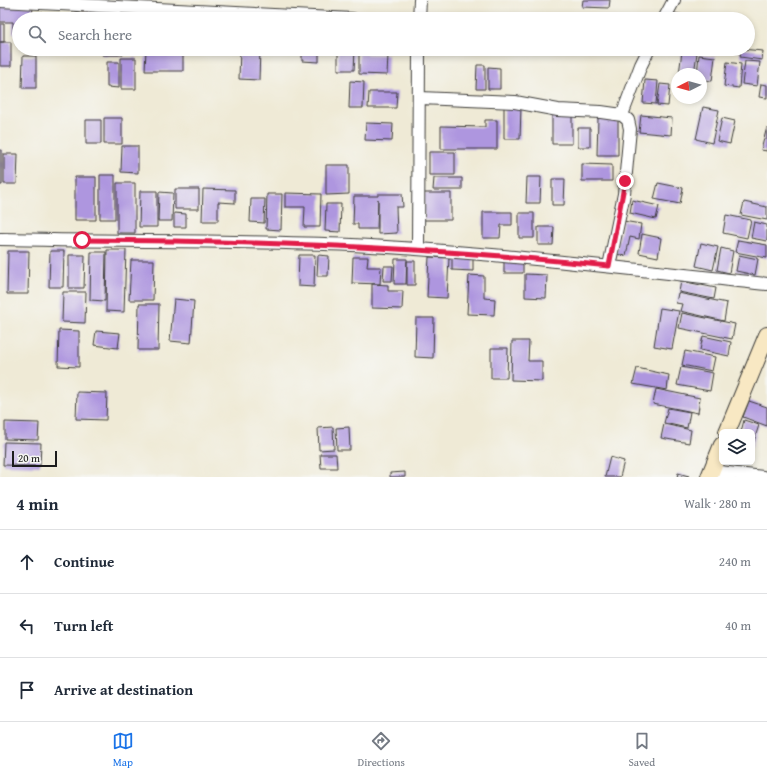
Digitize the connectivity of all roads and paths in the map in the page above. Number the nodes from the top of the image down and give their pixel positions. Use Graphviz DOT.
graph roads {
  1 [pos="420,0"];
  2 [pos="674,0"];
  3 [pos="0,1"];
  4 [pos="216,12"];
  5 [pos="419,12"];
  6 [pos="668,12"];
  7 [pos="419,56"];
  8 [pos="646,56"];
  9 [pos="420,98"];
  10 [pos="622,116"];
  11 [pos="0,239"];
  12 [pos="418,249"];
  13 [pos="609,266"];
  14 [pos="767,284"];
  15 [pos="767,335"];
  16 [pos="728,429"];
  17 [pos="714,464"];
  18 [pos="763,477"];
  1 -- 5 [label="street"];
  2 -- 6 [label="street"];
  3 -- 4 [label="street"];
  7 -- 9 [label="street"];
  8 -- 10 [label="street"];
  9 -- 10 [label="street"];
  9 -- 12 [label="street"];
  10 -- 13 [label="street"];
  11 -- 12 [label="street"];
  12 -- 13 [label="street"];
  13 -- 14 [label="street"];
  15 -- 16 [label="main road"];
  17 -- 18 [label="street"];
}
